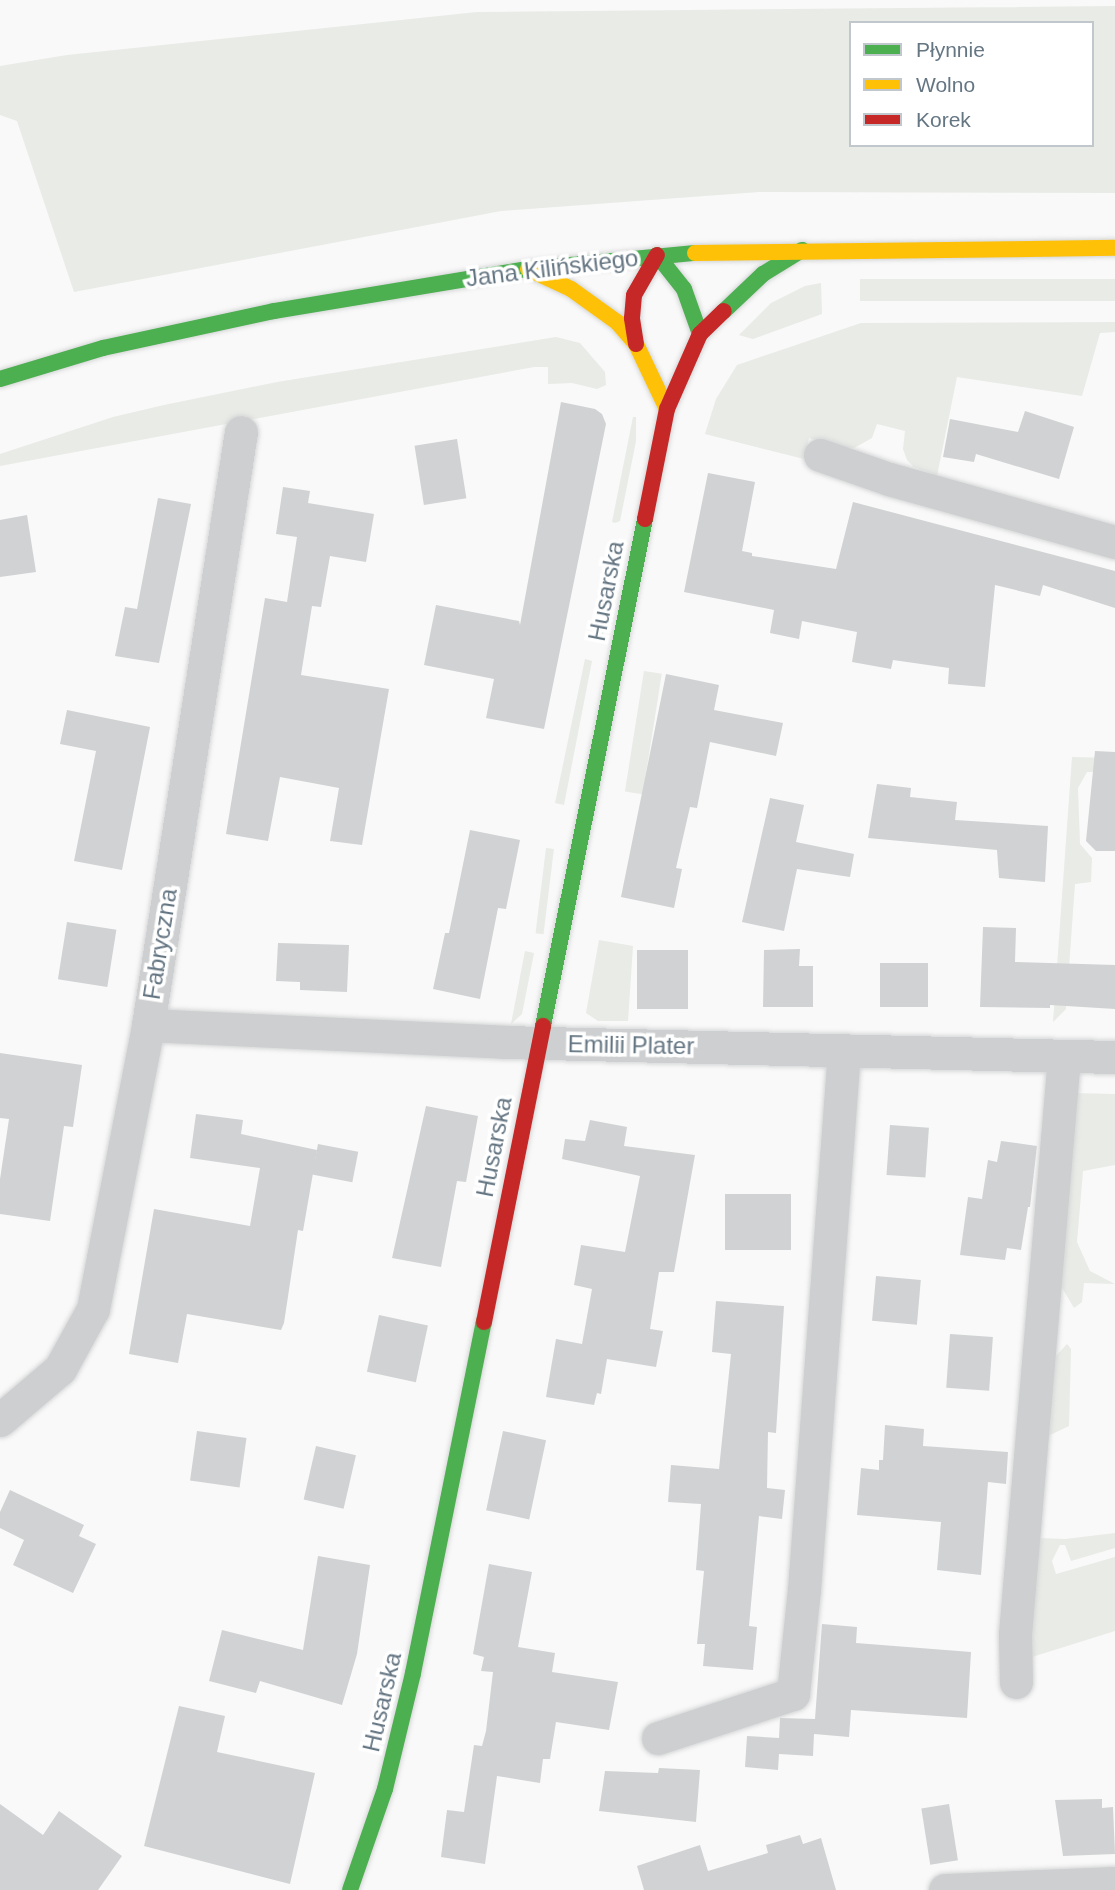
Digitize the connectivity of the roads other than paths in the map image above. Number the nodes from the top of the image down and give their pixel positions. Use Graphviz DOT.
graph roads {
  1 [pos="1115,248"];
  2 [pos="802,250"];
  3 [pos="657,255"];
  4 [pos="528,269"];
  5 [pos="700,334"];
  6 [pos="636,344"];
  7 [pos="0,379"];
  8 [pos="667,409"];
  9 [pos="241,432"];
  10 [pos="820,455"];
  11 [pos="1115,542"];
  12 [pos="148,1025"];
  13 [pos="538,1043"];
  14 [pos="844,1050"];
  15 [pos="1064,1057"];
  16 [pos="1115,1057"];
  17 [pos="0,1420"];
  18 [pos="1016,1682"];
  19 [pos="659,1738"];
  20 [pos="1115,1883"];
  21 [pos="349,1890"];
  22 [pos="945,1890"];
  1 -- 2 [label="street, Jana Kilińskiego"];
  2 -- 3 [label="street, Jana Kilińskiego"];
  2 -- 5 [label="street, Husarska"];
  3 -- 4 [label="street, Jana Kilińskiego"];
  3 -- 5 [label="street"];
  3 -- 6 [label="street"];
  4 -- 6 [label="street"];
  4 -- 7 [label="street, Jana Kilińskiego"];
  5 -- 8 [label="street, Husarska"];
  6 -- 8 [label="street"];
  8 -- 13 [label="street, Husarska"];
  9 -- 12 [label="street, Fabryczna"];
  10 -- 11 [label="street"];
  12 -- 13 [label="street, Emilii Plater"];
  12 -- 17 [label="street, Fabryczna"];
  13 -- 14 [label="street, Emilii Plater"];
  13 -- 21 [label="street, Husarska"];
  14 -- 15 [label="street, Emilii Plater"];
  14 -- 19 [label="street"];
  15 -- 16 [label="street, Emilii Plater"];
  15 -- 18 [label="street"];
  20 -- 22 [label="street"];
}
